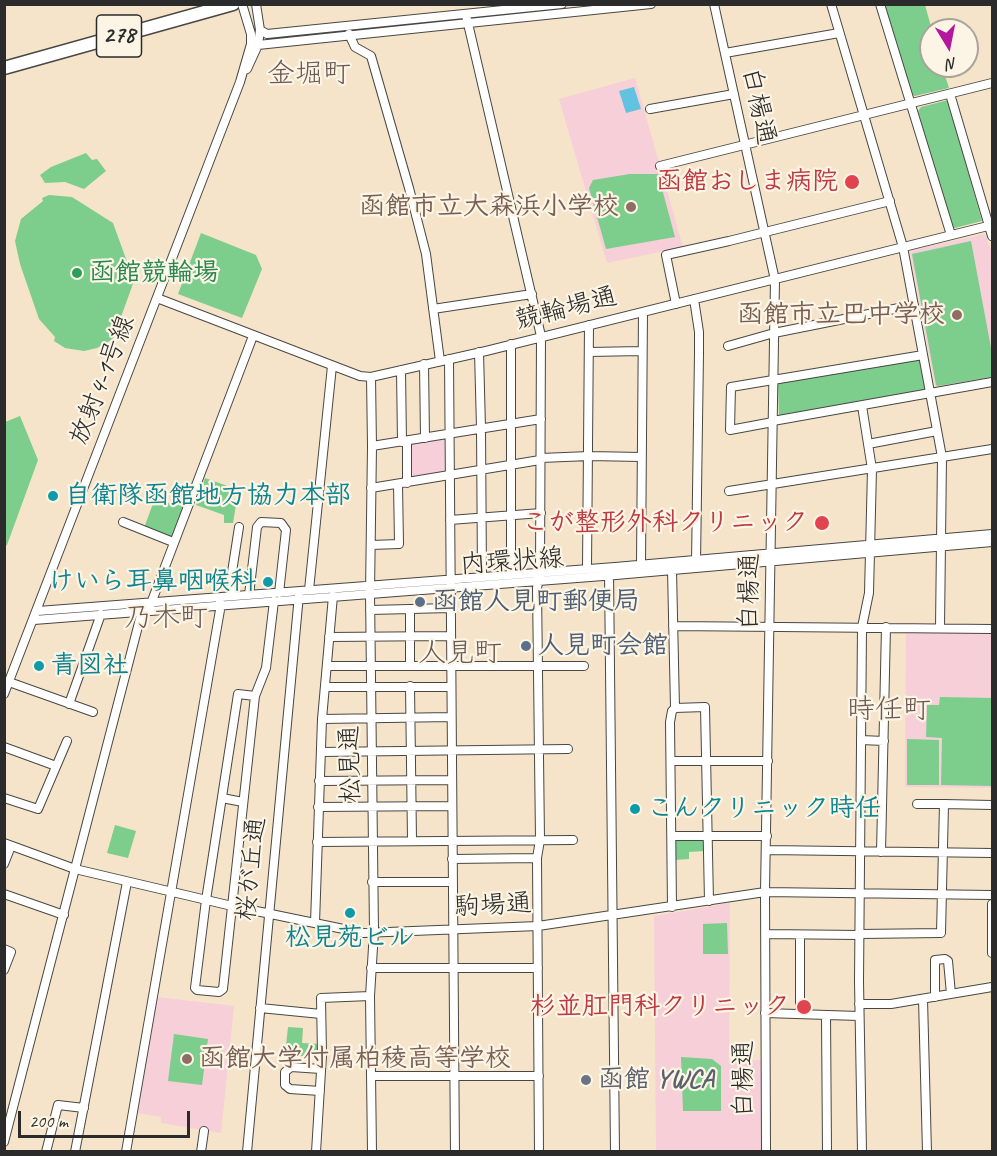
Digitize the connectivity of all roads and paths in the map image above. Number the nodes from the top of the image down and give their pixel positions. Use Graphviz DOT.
graph roads {
  1 [pos="233,4"];
  2 [pos="242,4"];
  3 [pos="256,4"];
  4 [pos="562,4"];
  5 [pos="651,4"];
  6 [pos="714,4"];
  7 [pos="831,4"];
  8 [pos="880,4"];
  9 [pos="556,8"];
  10 [pos="466,19"];
  11 [pos="260,30"];
  12 [pos="839,33"];
  13 [pos="349,34"];
  14 [pos="258,45"];
  15 [pos="725,53"];
  16 [pos="4,68"];
  17 [pos="240,82"];
  18 [pos="993,83"];
  19 [pos="734,94"];
  20 [pos="950,94"];
  21 [pos="911,104"];
  22 [pos="650,109"];
  23 [pos="864,115"];
  24 [pos="745,144"];
  25 [pos="660,166"];
  26 [pos="890,201"];
  27 [pos="991,226"];
  28 [pos="764,232"];
  29 [pos="951,235"];
  30 [pos="993,236"];
  31 [pos="903,247"];
  32 [pos="774,280"];
  33 [pos="532,294"];
  34 [pos="157,298"];
  35 [pos="693,299"];
  36 [pos="676,304"];
  37 [pos="914,304"];
  38 [pos="433,309"];
  39 [pos="643,312"];
  40 [pos="589,325"];
  41 [pos="774,333"];
  42 [pos="253,336"];
  43 [pos="542,336"];
  44 [pos="511,344"];
  45 [pos="728,346"];
  46 [pos="642,351"];
  47 [pos="479,352"];
  48 [pos="589,352"];
  49 [pos="923,355"];
  50 [pos="449,359"];
  51 [pos="440,361"];
  52 [pos="424,364"];
  53 [pos="332,366"];
  54 [pos="401,370"];
  55 [pos="371,377"];
  56 [pos="773,380"];
  57 [pos="993,382"];
  58 [pos="931,394"];
  59 [pos="862,406"];
  60 [pos="541,419"];
  61 [pos="773,422"];
  62 [pos="511,423"];
  63 [pos="482,428"];
  64 [pos="938,431"];
  65 [pos="449,434"];
  66 [pos="425,438"];
  67 [pos="404,442"];
  68 [pos="868,444"];
  69 [pos="372,446"];
  70 [pos="993,449"];
  71 [pos="589,456"];
  72 [pos="641,457"];
  73 [pos="942,457"];
  74 [pos="540,459"];
  75 [pos="510,465"];
  76 [pos="872,468"];
  77 [pos="481,470"];
  78 [pos="450,475"];
  79 [pos="407,483"];
  80 [pos="398,484"];
  81 [pos="772,484"];
  82 [pos="371,488"];
  83 [pos="729,491"];
  84 [pos="541,513"];
  85 [pos="510,515"];
  86 [pos="481,518"];
  87 [pos="450,520"];
  88 [pos="123,522"];
  89 [pos="239,527"];
  90 [pos="993,534"];
  91 [pos="173,542"];
  92 [pos="993,542"];
  93 [pos="941,543"];
  94 [pos="371,545"];
  95 [pos="870,549"];
  96 [pos="771,557"];
  97 [pos="696,564"];
  98 [pos="641,565"];
  99 [pos="587,569"];
  100 [pos="672,570"];
  101 [pos="609,572"];
  102 [pos="511,575"];
  103 [pos="482,577"];
  104 [pos="539,577"];
  105 [pos="450,583"];
  106 [pos="370,589"];
  107 [pos="309,590"];
  108 [pos="279,593"];
  109 [pos="249,595"];
  110 [pos="299,595"];
  111 [pos="232,596"];
  112 [pos="333,596"];
  113 [pos="220,601"];
  114 [pos="274,601"];
  115 [pos="147,608"];
  116 [pos="450,608"];
  117 [pos="370,609"];
  118 [pos="410,609"];
  119 [pos="38,611"];
  120 [pos="101,614"];
  121 [pos="34,620"];
  122 [pos="673,626"];
  123 [pos="770,626"];
  124 [pos="862,627"];
  125 [pos="886,627"];
  126 [pos="940,628"];
  127 [pos="993,629"];
  128 [pos="450,636"];
  129 [pos="329,637"];
  130 [pos="410,637"];
  131 [pos="371,638"];
  132 [pos="538,665"];
  133 [pos="327,666"];
  134 [pos="371,666"];
  135 [pos="410,666"];
  136 [pos="584,666"];
  137 [pos="450,667"];
  138 [pos="9,682"];
  139 [pos="371,686"];
  140 [pos="410,686"];
  141 [pos="325,687"];
  142 [pos="451,687"];
  143 [pos="4,694"];
  144 [pos="255,696"];
  145 [pos="69,704"];
  146 [pos="675,708"];
  147 [pos="93,712"];
  148 [pos="411,717"];
  149 [pos="451,717"];
  150 [pos="371,718"];
  151 [pos="322,719"];
  152 [pos="861,740"];
  153 [pos="67,741"];
  154 [pos="884,741"];
  155 [pos="4,747"];
  156 [pos="538,750"];
  157 [pos="568,750"];
  158 [pos="371,751"];
  159 [pos="411,751"];
  160 [pos="451,751"];
  161 [pos="321,752"];
  162 [pos="671,761"];
  163 [pos="706,761"];
  164 [pos="768,761"];
  165 [pos="56,766"];
  166 [pos="411,780"];
  167 [pos="451,780"];
  168 [pos="319,781"];
  169 [pos="372,781"];
  170 [pos="4,798"];
  171 [pos="222,798"];
  172 [pos="243,802"];
  173 [pos="916,804"];
  174 [pos="944,804"];
  175 [pos="993,805"];
  176 [pos="452,806"];
  177 [pos="318,807"];
  178 [pos="372,807"];
  179 [pos="412,807"];
  180 [pos="672,836"];
  181 [pos="708,836"];
  182 [pos="767,836"];
  183 [pos="412,840"];
  184 [pos="452,840"];
  185 [pos="540,840"];
  186 [pos="573,840"];
  187 [pos="372,841"];
  188 [pos="317,842"];
  189 [pos="8,845"];
  190 [pos="767,850"];
  191 [pos="860,851"];
  192 [pos="881,852"];
  193 [pos="943,853"];
  194 [pos="993,853"];
  195 [pos="537,858"];
  196 [pos="452,859"];
  197 [pos="4,864"];
  198 [pos="75,869"];
  199 [pos="127,882"];
  200 [pos="372,882"];
  201 [pos="452,882"];
  202 [pos="171,892"];
  203 [pos="765,892"];
  204 [pos="860,893"];
  205 [pos="4,894"];
  206 [pos="942,895"];
  207 [pos="993,895"];
  208 [pos="206,900"];
  209 [pos="709,901"];
  210 [pos="993,904"];
  211 [pos="232,906"];
  212 [pos="672,907"];
  213 [pos="269,913"];
  214 [pos="64,915"];
  215 [pos="613,915"];
  216 [pos="315,923"];
  217 [pos="538,926"];
  218 [pos="452,929"];
  219 [pos="374,931"];
  220 [pos="766,934"];
  221 [pos="800,934"];
  222 [pos="859,934"];
  223 [pos="4,949"];
  224 [pos="993,953"];
  225 [pos="371,968"];
  226 [pos="453,968"];
  227 [pos="538,968"];
  228 [pos="4,970"];
  229 [pos="993,987"];
  230 [pos="951,994"];
  231 [pos="370,996"];
  232 [pos="935,997"];
  233 [pos="923,999"];
  234 [pos="859,1004"];
  235 [pos="260,1008"];
  236 [pos="765,1013"];
  237 [pos="321,1014"];
  238 [pos="800,1014"];
  239 [pos="826,1015"];
  240 [pos="859,1017"];
  241 [pos="321,1069"];
  242 [pos="371,1076"];
  243 [pos="454,1076"];
  244 [pos="539,1076"];
  245 [pos="320,1091"];
  246 [pos="84,1108"];
  247 [pos="204,1131"];
  248 [pos="4,1142"];
  249 [pos="46,1152"];
  250 [pos="75,1152"];
  251 [pos="126,1152"];
  252 [pos="201,1152"];
  253 [pos="248,1152"];
  254 [pos="316,1152"];
  255 [pos="372,1152"];
  256 [pos="455,1152"];
  257 [pos="539,1152"];
  258 [pos="615,1152"];
  259 [pos="766,1152"];
  260 [pos="827,1152"];
  261 [pos="862,1152"];
  262 [pos="927,1152"];
  1 -- 16 [label="highway, 278"];
  2 -- 17 [label="street, 放射4-1号線"];
  3 -- 11 [label="street, 放射4-1号線"];
  4 -- 9 [label="street"];
  5 -- 9 [label="street"];
  6 -- 15 [label="street, 白楊通"];
  7 -- 12 [label="street"];
  8 -- 21 [label="street"];
  9 -- 10 [label="street"];
  10 -- 11 [label="street"];
  10 -- 13 [label="street"];
  10 -- 33 [label="street"];
  11 -- 14 [label="street, 放射4-1号線"];
  12 -- 15 [label="street"];
  12 -- 23 [label="street"];
  13 -- 14 [label="street"];
  13 -- 38 [label="street"];
  14 -- 17 [label="street, 放射4-1号線"];
  15 -- 19 [label="street, 白楊通"];
  17 -- 34 [label="street, 放射4-1号線"];
  18 -- 20 [label="street"];
  19 -- 22 [label="street"];
  19 -- 24 [label="street, 白楊通"];
  20 -- 21 [label="street"];
  20 -- 27 [label="street"];
  21 -- 23 [label="street"];
  21 -- 29 [label="street"];
  23 -- 24 [label="street"];
  23 -- 26 [label="street"];
  24 -- 25 [label="street"];
  24 -- 28 [label="street, 白楊通"];
  26 -- 28 [label="street"];
  26 -- 31 [label="street"];
  27 -- 29 [label="street, 競輪場通"];
  27 -- 30 [label="street"];
  28 -- 32 [label="street, 白楊通"];
  28 -- 36 [label="street"];
  29 -- 31 [label="street, 競輪場通"];
  31 -- 32 [label="street, 競輪場通"];
  31 -- 37 [label="street"];
  32 -- 35 [label="street, 競輪場通"];
  32 -- 41 [label="street, 白楊通"];
  33 -- 38 [label="street"];
  33 -- 43 [label="street"];
  34 -- 42 [label="street, 競輪場通"];
  34 -- 119 [label="street, 放射4-1号線"];
  35 -- 36 [label="street, 競輪場通"];
  35 -- 97 [label="street"];
  36 -- 39 [label="street, 競輪場通"];
  37 -- 41 [label="street"];
  37 -- 49 [label="street"];
  38 -- 51 [label="street"];
  39 -- 40 [label="street, 競輪場通"];
  39 -- 46 [label="street"];
  40 -- 43 [label="street, 競輪場通"];
  40 -- 48 [label="street"];
  41 -- 45 [label="street"];
  41 -- 56 [label="street, 白楊通"];
  42 -- 53 [label="street, 競輪場通"];
  42 -- 91 [label="street"];
  43 -- 44 [label="street, 競輪場通"];
  43 -- 60 [label="street"];
  44 -- 47 [label="street, 競輪場通"];
  44 -- 62 [label="street"];
  46 -- 48 [label="street"];
  46 -- 72 [label="street"];
  47 -- 50 [label="street, 競輪場通"];
  47 -- 63 [label="street"];
  48 -- 71 [label="street"];
  49 -- 56 [label="street"];
  49 -- 58 [label="street"];
  50 -- 51 [label="street, 競輪場通"];
  50 -- 65 [label="street"];
  51 -- 52 [label="street, 競輪場通"];
  52 -- 54 [label="street, 競輪場通"];
  52 -- 66 [label="street"];
  53 -- 55 [label="street, 競輪場通"];
  53 -- 107 [label="street"];
  54 -- 55 [label="street, 競輪場通"];
  54 -- 67 [label="street"];
  55 -- 69 [label="street, 松見通"];
  56 -- 61 [label="street, 白楊通"];
  56 -- 61 [label="street"];
  57 -- 58 [label="street"];
  58 -- 59 [label="street"];
  58 -- 64 [label="street"];
  59 -- 61 [label="street"];
  59 -- 68 [label="street"];
  60 -- 62 [label="street"];
  60 -- 74 [label="street"];
  61 -- 81 [label="street, 白楊通"];
  62 -- 63 [label="street"];
  62 -- 75 [label="street"];
  63 -- 65 [label="street"];
  63 -- 77 [label="street"];
  64 -- 68 [label="street"];
  64 -- 73 [label="street"];
  65 -- 66 [label="street"];
  65 -- 78 [label="street"];
  66 -- 67 [label="street"];
  67 -- 69 [label="street"];
  67 -- 79 [label="street"];
  68 -- 76 [label="street"];
  69 -- 82 [label="street, 松見通"];
  70 -- 73 [label="street"];
  71 -- 72 [label="street"];
  71 -- 74 [label="street"];
  71 -- 99 [label="street"];
  72 -- 98 [label="street"];
  73 -- 76 [label="street"];
  73 -- 93 [label="street"];
  74 -- 75 [label="street"];
  74 -- 84 [label="street"];
  75 -- 77 [label="street"];
  75 -- 85 [label="street"];
  76 -- 81 [label="street"];
  76 -- 95 [label="street"];
  77 -- 78 [label="street"];
  77 -- 86 [label="street"];
  78 -- 79 [label="street"];
  78 -- 87 [label="street"];
  79 -- 80 [label="street"];
  80 -- 82 [label="street"];
  80 -- 94 [label="street"];
  81 -- 83 [label="street"];
  81 -- 96 [label="street, 白楊通"];
  82 -- 94 [label="street, 松見通"];
  84 -- 85 [label="street"];
  84 -- 104 [label="street"];
  85 -- 86 [label="street"];
  85 -- 102 [label="street"];
  86 -- 87 [label="street"];
  86 -- 103 [label="street"];
  87 -- 105 [label="street"];
  88 -- 91 [label="street"];
  89 -- 111 [label="street"];
  90 -- 93 [label="street, 内環状線"];
  91 -- 115 [label="street"];
  92 -- 93 [label="street, 内環状線"];
  93 -- 95 [label="street, 内環状線"];
  93 -- 126 [label="street"];
  94 -- 106 [label="street, 松見通"];
  95 -- 96 [label="street, 内環状線"];
  95 -- 124 [label="street"];
  96 -- 97 [label="street, 内環状線"];
  96 -- 123 [label="street, 白楊通"];
  97 -- 98 [label="street, 内環状線"];
  97 -- 100 [label="street, 内環状線"];
  98 -- 101 [label="street, 内環状線"];
  99 -- 101 [label="street, 内環状線"];
  99 -- 104 [label="street, 内環状線"];
  100 -- 101 [label="street, 内環状線"];
  100 -- 122 [label="street"];
  101 -- 104 [label="street, 内環状線"];
  101 -- 215 [label="street"];
  102 -- 103 [label="street, 内環状線"];
  102 -- 104 [label="street, 内環状線"];
  103 -- 105 [label="street, 内環状線"];
  104 -- 105 [label="street, 内環状線"];
  104 -- 132 [label="street"];
  105 -- 106 [label="street, 内環状線"];
  105 -- 116 [label="street"];
  106 -- 107 [label="street, 内環状線"];
  106 -- 112 [label="street, 内環状線"];
  106 -- 117 [label="street, 松見通"];
  107 -- 110 [label="street, 内環状線"];
  108 -- 109 [label="street, 内環状線"];
  108 -- 109 [label="street"];
  108 -- 110 [label="street, 内環状線"];
  109 -- 111 [label="street, 内環状線"];
  110 -- 112 [label="street, 内環状線"];
  110 -- 114 [label="street, 内環状線"];
  110 -- 213 [label="street, 桜が丘通"];
  111 -- 113 [label="street, 内環状線"];
  112 -- 129 [label="street"];
  113 -- 114 [label="street, 内環状線"];
  113 -- 115 [label="street, 内環状線"];
  113 -- 202 [label="street"];
  114 -- 144 [label="street"];
  115 -- 119 [label="street, 内環状線"];
  115 -- 120 [label="street, 内環状線"];
  115 -- 198 [label="street"];
  116 -- 118 [label="street"];
  116 -- 128 [label="street"];
  117 -- 118 [label="street"];
  117 -- 131 [label="street, 松見通"];
  118 -- 130 [label="street"];
  119 -- 121 [label="street, 放射4-1号線"];
  120 -- 121 [label="street, 内環状線"];
  120 -- 145 [label="street"];
  121 -- 138 [label="street, 放射4-1号線"];
  122 -- 123 [label="street"];
  122 -- 146 [label="street"];
  123 -- 124 [label="street"];
  123 -- 164 [label="street, 白楊通"];
  124 -- 125 [label="street"];
  124 -- 152 [label="street"];
  125 -- 126 [label="street"];
  125 -- 154 [label="street"];
  126 -- 127 [label="street"];
  128 -- 130 [label="street"];
  128 -- 137 [label="street"];
  129 -- 131 [label="street"];
  129 -- 133 [label="street"];
  130 -- 131 [label="street"];
  130 -- 135 [label="street"];
  131 -- 134 [label="street, 松見通"];
  132 -- 136 [label="street"];
  132 -- 137 [label="street"];
  132 -- 156 [label="street"];
  133 -- 134 [label="street"];
  133 -- 141 [label="street"];
  134 -- 135 [label="street"];
  134 -- 139 [label="street, 松見通"];
  135 -- 137 [label="street"];
  137 -- 142 [label="street"];
  138 -- 143 [label="street, 放射4-1号線"];
  138 -- 145 [label="street"];
  139 -- 140 [label="street"];
  139 -- 141 [label="street"];
  139 -- 150 [label="street, 松見通"];
  140 -- 142 [label="street"];
  140 -- 148 [label="street"];
  141 -- 151 [label="street"];
  142 -- 149 [label="street"];
  144 -- 171 [label="street"];
  144 -- 172 [label="street"];
  145 -- 147 [label="street"];
  146 -- 162 [label="street"];
  146 -- 163 [label="street"];
  148 -- 149 [label="street"];
  148 -- 150 [label="street"];
  148 -- 159 [label="street"];
  149 -- 160 [label="street"];
  150 -- 151 [label="street"];
  150 -- 158 [label="street, 松見通"];
  151 -- 161 [label="street"];
  152 -- 154 [label="street"];
  152 -- 191 [label="street"];
  153 -- 165 [label="street"];
  154 -- 192 [label="street"];
  155 -- 165 [label="street"];
  156 -- 157 [label="street"];
  156 -- 160 [label="street"];
  156 -- 185 [label="street"];
  158 -- 159 [label="street"];
  158 -- 161 [label="street"];
  158 -- 169 [label="street, 松見通"];
  159 -- 160 [label="street"];
  159 -- 166 [label="street"];
  160 -- 167 [label="street"];
  161 -- 168 [label="street"];
  162 -- 163 [label="street"];
  162 -- 180 [label="street"];
  163 -- 164 [label="street"];
  163 -- 181 [label="street"];
  164 -- 182 [label="street, 白楊通"];
  165 -- 170 [label="street"];
  166 -- 167 [label="street"];
  166 -- 169 [label="street"];
  166 -- 179 [label="street"];
  167 -- 176 [label="street"];
  168 -- 169 [label="street"];
  168 -- 177 [label="street"];
  169 -- 178 [label="street, 松見通"];
  171 -- 172 [label="street"];
  171 -- 208 [label="street"];
  172 -- 211 [label="street"];
  173 -- 174 [label="street"];
  174 -- 175 [label="street"];
  174 -- 193 [label="street"];
  176 -- 179 [label="street"];
  176 -- 184 [label="street"];
  177 -- 178 [label="street"];
  177 -- 188 [label="street"];
  178 -- 179 [label="street"];
  178 -- 187 [label="street, 松見通"];
  179 -- 183 [label="street"];
  180 -- 181 [label="street"];
  180 -- 212 [label="street"];
  181 -- 182 [label="street"];
  181 -- 209 [label="street"];
  182 -- 190 [label="street, 白楊通"];
  183 -- 184 [label="street"];
  183 -- 187 [label="street"];
  184 -- 185 [label="street"];
  184 -- 196 [label="street"];
  185 -- 186 [label="street"];
  185 -- 195 [label="street"];
  187 -- 188 [label="street"];
  187 -- 200 [label="street, 松見通"];
  188 -- 216 [label="street"];
  189 -- 197 [label="street"];
  189 -- 198 [label="street, 駒場通"];
  190 -- 191 [label="street"];
  190 -- 203 [label="street, 白楊通"];
  191 -- 192 [label="street"];
  191 -- 204 [label="street"];
  192 -- 193 [label="street"];
  193 -- 194 [label="street"];
  193 -- 206 [label="street"];
  195 -- 196 [label="street"];
  195 -- 217 [label="street"];
  196 -- 201 [label="street"];
  198 -- 199 [label="street, 駒場通"];
  198 -- 214 [label="street"];
  199 -- 202 [label="street, 駒場通"];
  199 -- 246 [label="street"];
  200 -- 201 [label="street"];
  200 -- 219 [label="street, 松見通"];
  201 -- 218 [label="street"];
  202 -- 208 [label="street, 駒場通"];
  202 -- 251 [label="street"];
  203 -- 204 [label="street, 駒場通"];
  203 -- 209 [label="street, 駒場通"];
  203 -- 220 [label="street, 白楊通"];
  204 -- 206 [label="street, 駒場通"];
  204 -- 222 [label="street"];
  205 -- 214 [label="street"];
  206 -- 207 [label="street, 駒場通"];
  206 -- 222 [label="street"];
  208 -- 211 [label="street, 駒場通"];
  208 -- 211 [label="street"];
  209 -- 212 [label="street, 駒場通"];
  210 -- 224 [label="street"];
  211 -- 213 [label="street, 駒場通"];
  212 -- 215 [label="street, 駒場通"];
  213 -- 216 [label="street, 駒場通"];
  213 -- 235 [label="street, 桜が丘通"];
  214 -- 248 [label="street"];
  215 -- 217 [label="street, 駒場通"];
  215 -- 258 [label="street"];
  216 -- 219 [label="street, 駒場通"];
  217 -- 218 [label="street, 駒場通"];
  217 -- 227 [label="street"];
  218 -- 219 [label="street, 駒場通"];
  218 -- 226 [label="street"];
  219 -- 225 [label="street, 松見通"];
  220 -- 221 [label="street"];
  220 -- 236 [label="street, 白楊通"];
  221 -- 222 [label="street"];
  221 -- 238 [label="street"];
  222 -- 234 [label="street"];
  223 -- 228 [label="street"];
  225 -- 226 [label="street"];
  225 -- 231 [label="street, 松見通"];
  226 -- 227 [label="street"];
  226 -- 243 [label="street"];
  227 -- 244 [label="street"];
  229 -- 230 [label="street"];
  230 -- 232 [label="street"];
  230 -- 232 [label="street"];
  231 -- 237 [label="street"];
  231 -- 242 [label="street, 松見通"];
  232 -- 233 [label="street"];
  233 -- 234 [label="street"];
  233 -- 262 [label="street"];
  234 -- 240 [label="street"];
  235 -- 237 [label="street"];
  235 -- 253 [label="street, 桜が丘通"];
  236 -- 238 [label="street"];
  236 -- 259 [label="street, 白楊通"];
  237 -- 241 [label="street"];
  238 -- 239 [label="street"];
  239 -- 240 [label="street"];
  239 -- 260 [label="street"];
  240 -- 261 [label="street"];
  241 -- 245 [label="street"];
  241 -- 245 [label="street"];
  242 -- 243 [label="street"];
  242 -- 255 [label="street, 松見通"];
  243 -- 244 [label="street"];
  243 -- 256 [label="street"];
  244 -- 257 [label="street"];
  245 -- 254 [label="street"];
  246 -- 249 [label="street"];
  246 -- 250 [label="street"];
  247 -- 252 [label="street"];
}
